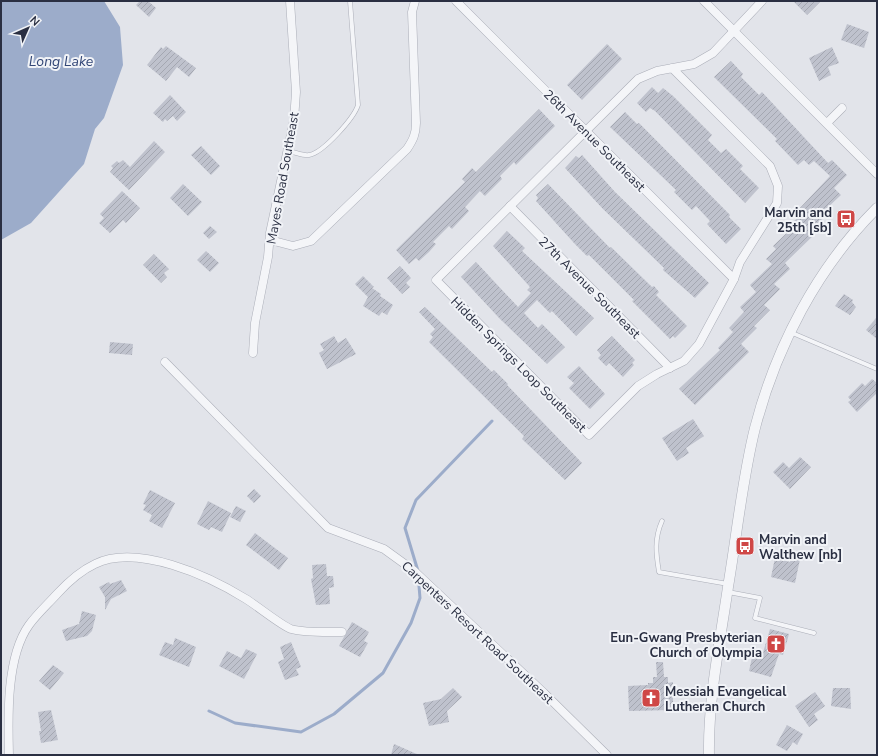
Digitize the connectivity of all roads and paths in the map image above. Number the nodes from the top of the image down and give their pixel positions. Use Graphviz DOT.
graph roads {
  1 [pos="290,1"];
  2 [pos="350,1"];
  3 [pos="415,1"];
  4 [pos="456,1"];
  5 [pos="704,1"];
  6 [pos="762,1"];
  7 [pos="735,31"];
  8 [pos="672,68"];
  9 [pos="842,108"];
  10 [pos="827,123"];
  11 [pos="587,132"];
  12 [pos="288,150"];
  13 [pos="877,174"];
  14 [pos="510,206"];
  15 [pos="877,208"];
  16 [pos="270,240"];
  17 [pos="734,279"];
  18 [pos="790,332"];
  19 [pos="253,353"];
  20 [pos="165,362"];
  21 [pos="670,368"];
  22 [pos="877,369"];
  23 [pos="662,522"];
  24 [pos="728,588"];
  25 [pos="342,632"];
  26 [pos="814,633"];
  27 [pos="9,755"];
  28 [pos="606,755"];
  29 [pos="709,755"];
  1 -- 12 [label="street, Mayes Road Southeast"];
  2 -- 12 [label="lane"];
  3 -- 16 [label="street"];
  4 -- 11 [label="street, 26th Avenue Southeast"];
  5 -- 7 [label="street"];
  6 -- 7 [label="street, Hidden Springs Loop Southeast"];
  7 -- 8 [label="street, Hidden Springs Loop Southeast"];
  7 -- 10 [label="street"];
  8 -- 11 [label="street, Hidden Springs Loop Southeast"];
  8 -- 17 [label="street, Hidden Springs Loop Southeast"];
  9 -- 10 [label="street"];
  10 -- 13 [label="street"];
  11 -- 14 [label="street, Hidden Springs Loop Southeast"];
  11 -- 17 [label="street, 26th Avenue Southeast"];
  12 -- 16 [label="street, Mayes Road Southeast"];
  14 -- 21 [label="street, 27th Avenue Southeast"];
  14 -- 21 [label="street, Hidden Springs Loop Southeast"];
  15 -- 18 [label="street"];
  16 -- 19 [label="street, Mayes Road Southeast"];
  17 -- 21 [label="street, Hidden Springs Loop Southeast"];
  18 -- 22 [label="lane"];
  18 -- 24 [label="street"];
  20 -- 28 [label="street, Carpenters Resort Road Southeast"];
  23 -- 24 [label="lane"];
  24 -- 26 [label="lane"];
  24 -- 29 [label="street"];
  25 -- 27 [label="street"];
}
